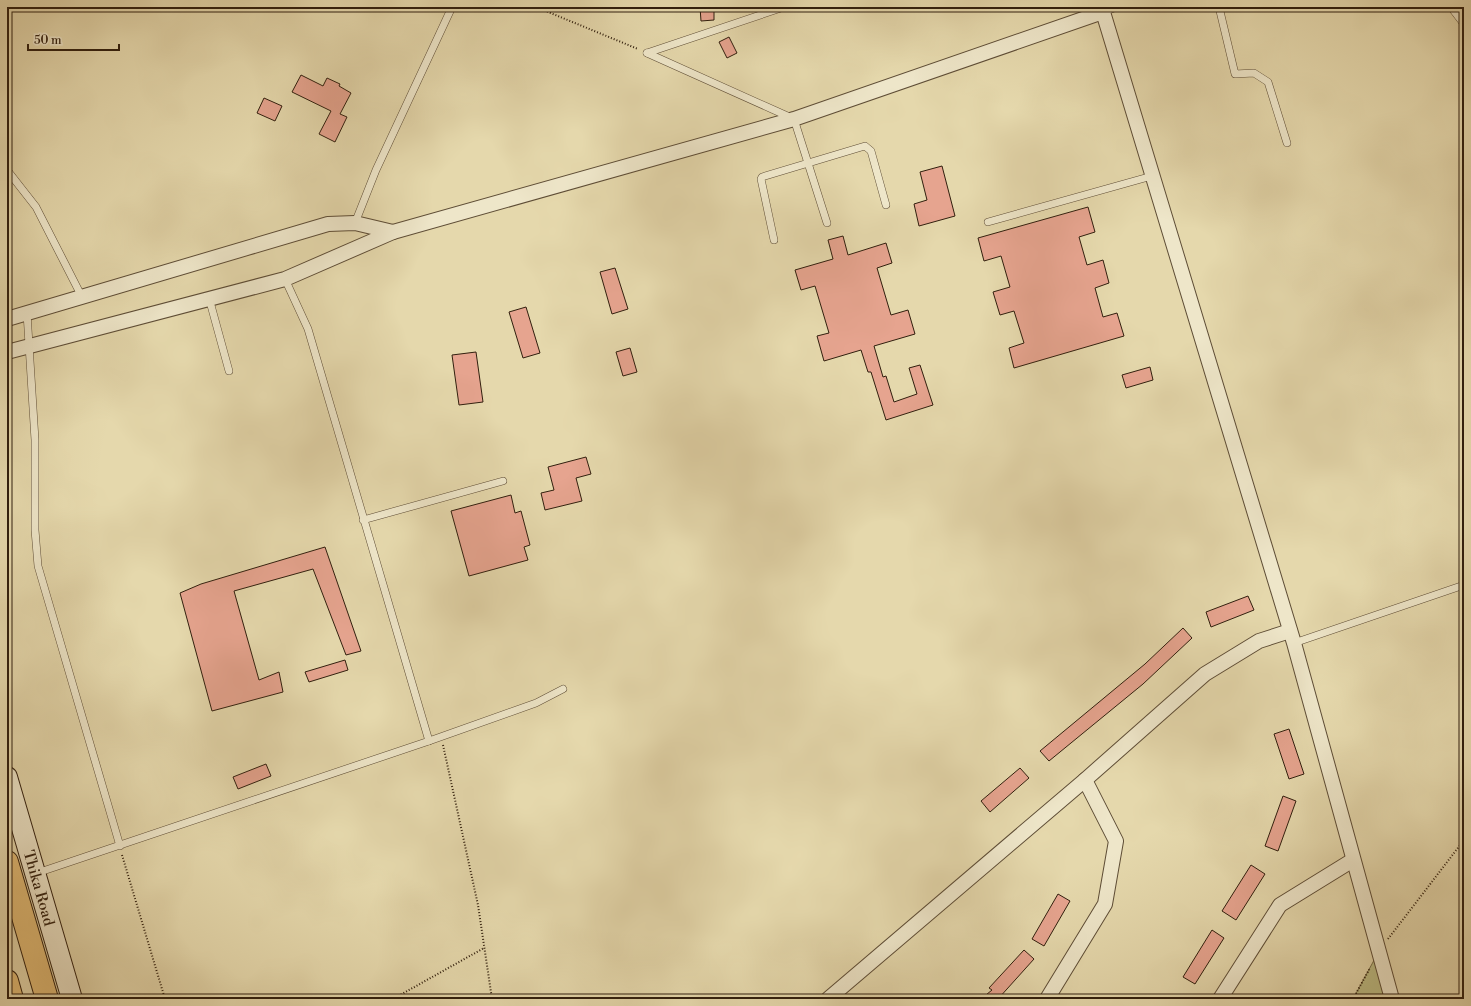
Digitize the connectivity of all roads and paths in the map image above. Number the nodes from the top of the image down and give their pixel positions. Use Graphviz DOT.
graph roads {
  1 [pos="452,7"];
  2 [pos="536,7"];
  3 [pos="784,7"];
  4 [pos="1117,7"];
  5 [pos="1219,7"];
  6 [pos="1451,7"];
  7 [pos="1103,12"];
  8 [pos="1464,24"];
  9 [pos="647,53"];
  10 [pos="794,119"];
  11 [pos="1287,143"];
  12 [pos="808,162"];
  13 [pos="7,170"];
  14 [pos="1152,176"];
  15 [pos="886,205"];
  16 [pos="988,222"];
  17 [pos="355,223"];
  18 [pos="827,223"];
  19 [pos="393,232"];
  20 [pos="774,240"];
  21 [pos="285,279"];
  22 [pos="82,297"];
  23 [pos="209,298"];
  24 [pos="27,313"];
  25 [pos="7,319"];
  26 [pos="30,346"];
  27 [pos="7,352"];
  28 [pos="229,371"];
  29 [pos="503,481"];
  30 [pos="363,520"];
  31 [pos="1464,586"];
  32 [pos="1292,637"];
  33 [pos="563,689"];
  34 [pos="441,736"];
  35 [pos="428,741"];
  36 [pos="7,777"];
  37 [pos="1085,780"];
  38 [pos="1464,840"];
  39 [pos="120,846"];
  40 [pos="1353,860"];
  41 [pos="7,862"];
  42 [pos="35,874"];
  43 [pos="484,948"];
  44 [pos="1379,951"];
  45 [pos="7,981"];
  46 [pos="12,999"];
  47 [pos="47,999"];
  48 [pos="72,999"];
  49 [pos="164,999"];
  50 [pos="394,999"];
  51 [pos="492,999"];
  52 [pos="828,999"];
  53 [pos="1047,999"];
  54 [pos="1220,999"];
  55 [pos="1353,999"];
  56 [pos="1392,999"];
  1 -- 17 [label="lane"];
  2 -- 9 [label="path"];
  3 -- 9 [label="lane"];
  4 -- 7 [label="lane"];
  5 -- 11 [label="lane"];
  6 -- 8 [label="lane"];
  7 -- 10 [label="street"];
  7 -- 14 [label="street"];
  9 -- 10 [label="lane"];
  10 -- 12 [label="lane"];
  10 -- 19 [label="street"];
  12 -- 15 [label="lane"];
  12 -- 18 [label="lane"];
  12 -- 20 [label="lane"];
  13 -- 22 [label="lane"];
  14 -- 16 [label="lane"];
  14 -- 32 [label="street"];
  17 -- 19 [label="street"];
  17 -- 22 [label="street"];
  19 -- 21 [label="street"];
  21 -- 23 [label="street"];
  21 -- 30 [label="lane"];
  22 -- 24 [label="street"];
  23 -- 26 [label="street"];
  23 -- 28 [label="lane"];
  24 -- 25 [label="street"];
  24 -- 26 [label="lane"];
  26 -- 27 [label="street"];
  26 -- 39 [label="lane"];
  29 -- 30 [label="lane"];
  30 -- 35 [label="lane"];
  31 -- 32 [label="lane"];
  32 -- 37 [label="street"];
  32 -- 40 [label="street"];
  33 -- 34 [label="lane"];
  34 -- 35 [label="lane"];
  34 -- 43 [label="path"];
  35 -- 39 [label="lane"];
  36 -- 42 [label="main road, Thika Road"];
  37 -- 52 [label="street"];
  37 -- 53 [label="street"];
  38 -- 44 [label="path"];
  39 -- 42 [label="lane"];
  39 -- 49 [label="path"];
  40 -- 44 [label="street"];
  40 -- 54 [label="street"];
  41 -- 47 [label="highway, Thika Road"];
  42 -- 48 [label="main road, Thika Road"];
  43 -- 50 [label="path"];
  43 -- 51 [label="path"];
  44 -- 55 [label="path"];
  44 -- 56 [label="street"];
  45 -- 46 [label="highway"];
}
